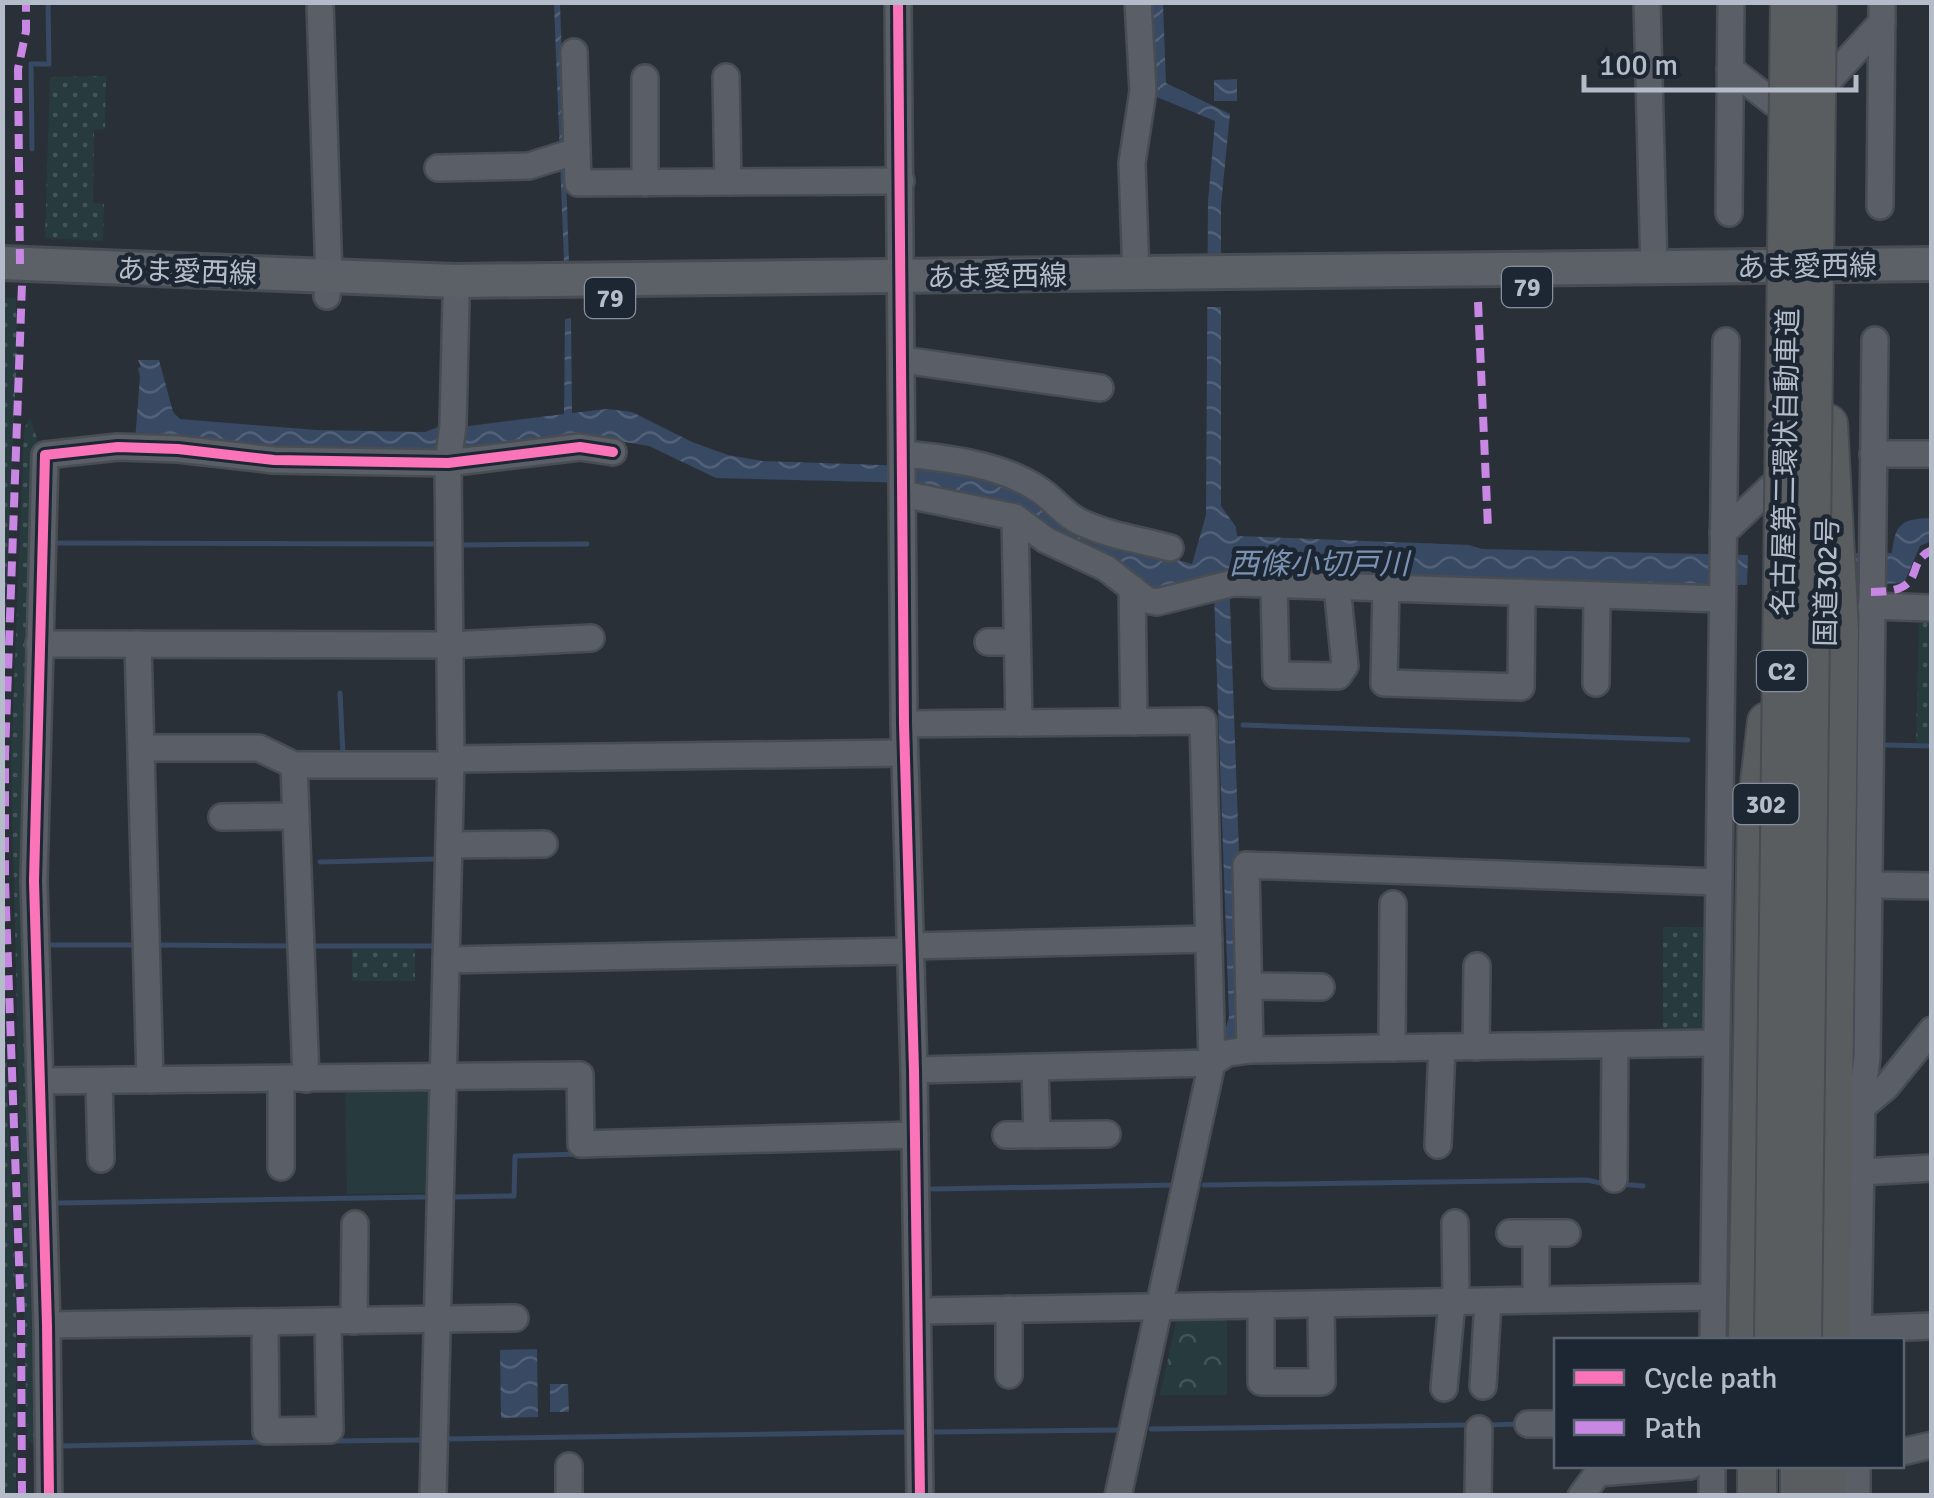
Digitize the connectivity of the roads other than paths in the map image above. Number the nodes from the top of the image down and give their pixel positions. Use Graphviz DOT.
graph roads {
  1 [pos="320,2"];
  2 [pos="898,2"];
  3 [pos="1138,2"];
  4 [pos="1647,2"];
  5 [pos="1731,2"];
  6 [pos="1775,2"];
  7 [pos="1790,2"];
  8 [pos="1817,2"];
  9 [pos="1832,2"];
  10 [pos="1882,12"];
  11 [pos="574,52"];
  12 [pos="1730,69"];
  13 [pos="726,77"];
  14 [pos="644,78"];
  15 [pos="1831,78"];
  16 [pos="1774,103"];
  17 [pos="567,154"];
  18 [pos="438,168"];
  19 [pos="901,181"];
  20 [pos="645,182"];
  21 [pos="728,182"];
  22 [pos="1880,206"];
  23 [pos="1729,213"];
  24 [pos="1932,264"];
  25 [pos="1654,268"];
  26 [pos="10,274"];
  27 [pos="1136,274"];
  28 [pos="1829,275"];
  29 [pos="1771,276"];
  30 [pos="1214,282"];
  31 [pos="1932,283"];
  32 [pos="328,286"];
  33 [pos="902,286"];
  34 [pos="456,300"];
  35 [pos="1875,340"];
  36 [pos="1726,342"];
  37 [pos="903,360"];
  38 [pos="1100,388"];
  39 [pos="1828,424"];
  40 [pos="613,452"];
  41 [pos="1932,454"];
  42 [pos="448,460"];
  43 [pos="1873,461"];
  44 [pos="903,474"];
  45 [pos="1770,488"];
  46 [pos="1016,516"];
  47 [pos="1723,542"];
  48 [pos="1170,548"];
  49 [pos="1274,585"];
  50 [pos="1337,586"];
  51 [pos="1132,588"];
  52 [pos="1386,588"];
  53 [pos="1522,592"];
  54 [pos="1597,594"];
  55 [pos="1722,594"];
  56 [pos="1872,597"];
  57 [pos="1932,608"];
  58 [pos="591,638"];
  59 [pos="988,642"];
  60 [pos="1018,642"];
  61 [pos="39,644"];
  62 [pos="138,644"];
  63 [pos="450,644"];
  64 [pos="1596,683"];
  65 [pos="1134,722"];
  66 [pos="1767,722"];
  67 [pos="1018,723"];
  68 [pos="904,724"];
  69 [pos="141,748"];
  70 [pos="904,754"];
  71 [pos="451,762"];
  72 [pos="294,765"];
  73 [pos="296,816"];
  74 [pos="222,817"];
  75 [pos="544,844"];
  76 [pos="449,845"];
  77 [pos="1718,882"];
  78 [pos="1870,885"];
  79 [pos="1932,886"];
  80 [pos="1393,904"];
  81 [pos="1209,939"];
  82 [pos="910,948"];
  83 [pos="446,960"];
  84 [pos="1477,966"];
  85 [pos="1251,986"];
  86 [pos="1321,987"];
  87 [pos="1930,1034"];
  88 [pos="1716,1043"];
  89 [pos="1615,1044"];
  90 [pos="1442,1047"];
  91 [pos="1476,1047"];
  92 [pos="1392,1048"];
  93 [pos="1230,1055"];
  94 [pos="1036,1067"];
  95 [pos="914,1070"];
  96 [pos="443,1078"];
  97 [pos="293,1079"];
  98 [pos="150,1080"];
  99 [pos="40,1081"];
  100 [pos="100,1081"];
  101 [pos="1862,1107"];
  102 [pos="1107,1134"];
  103 [pos="916,1135"];
  104 [pos="1006,1135"];
  105 [pos="1037,1135"];
  106 [pos="1438,1145"];
  107 [pos="101,1159"];
  108 [pos="281,1167"];
  109 [pos="1932,1168"];
  110 [pos="1860,1172"];
  111 [pos="1614,1179"];
  112 [pos="1455,1223"];
  113 [pos="355,1224"];
  114 [pos="1568,1232"];
  115 [pos="1536,1233"];
  116 [pos="1510,1234"];
  117 [pos="1714,1297"];
  118 [pos="1536,1300"];
  119 [pos="1454,1301"];
  120 [pos="1488,1301"];
  121 [pos="1321,1304"];
  122 [pos="1261,1305"];
  123 [pos="1166,1307"];
  124 [pos="1009,1310"];
  125 [pos="918,1311"];
  126 [pos="514,1318"];
  127 [pos="437,1320"];
  128 [pos="341,1321"];
  129 [pos="265,1322"];
  130 [pos="47,1326"];
  131 [pos="1932,1326"];
  132 [pos="1719,1337"];
  133 [pos="1849,1337"];
  134 [pos="1759,1338"];
  135 [pos="1774,1338"];
  136 [pos="1802,1338"];
  137 [pos="1816,1338"];
  138 [pos="1009,1376"];
  139 [pos="1483,1386"];
  140 [pos="1444,1388"];
  141 [pos="1528,1424"];
  142 [pos="1554,1424"];
  143 [pos="1479,1430"];
  144 [pos="1932,1445"];
  145 [pos="1904,1452"];
  146 [pos="568,1466"];
  147 [pos="1679,1468"];
  148 [pos="1712,1468"];
  149 [pos="1746,1468"];
  150 [pos="1757,1468"];
  151 [pos="1773,1468"];
  152 [pos="1800,1468"];
  153 [pos="1814,1468"];
  154 [pos="1853,1472"];
  155 [pos="1591,1484"];
  156 [pos="49,1496"];
  157 [pos="433,1496"];
  158 [pos="569,1496"];
  159 [pos="920,1496"];
  160 [pos="1118,1496"];
  161 [pos="1131,1496"];
  162 [pos="1478,1496"];
  163 [pos="1712,1496"];
  164 [pos="1746,1496"];
  165 [pos="1757,1496"];
  166 [pos="1772,1496"];
  167 [pos="1800,1496"];
  168 [pos="1814,1496"];
  169 [pos="1827,1496"];
  1 -- 32 [label="street"];
  2 -- 19 [label="street"];
  3 -- 27 [label="street"];
  4 -- 25 [label="street"];
  5 -- 12 [label="street"];
  6 -- 16 [label="highway, 国道302号 / 302"];
  7 -- 135 [label="highway, 名古屋第二環状自動車道 / C2, bridge"];
  8 -- 136 [label="highway, 名古屋第二環状自動車道 / C2, bridge"];
  9 -- 15 [label="highway, 国道302号 / 302"];
  10 -- 15 [label="street"];
  10 -- 22 [label="street"];
  11 -- 17 [label="street"];
  12 -- 16 [label="street"];
  12 -- 23 [label="street"];
  13 -- 21 [label="street"];
  14 -- 20 [label="street"];
  15 -- 28 [label="highway, 国道302号 / 302"];
  16 -- 29 [label="highway, 国道302号 / 302"];
  17 -- 18 [label="street"];
  17 -- 20 [label="street"];
  19 -- 21 [label="street"];
  19 -- 33 [label="street"];
  20 -- 21 [label="street"];
  24 -- 28 [label="main road, あま愛西線 / 79"];
  25 -- 29 [label="main road, あま愛西線 / 79"];
  25 -- 30 [label="main road, あま愛西線 / 79"];
  26 -- 32 [label="main road, あま愛西線 / 79"];
  27 -- 30 [label="main road, あま愛西線 / 79"];
  27 -- 33 [label="main road, あま愛西線 / 79"];
  28 -- 29 [label="main road, あま愛西線 / 79"];
  28 -- 31 [label="main road, あま愛西線 / 79"];
  28 -- 39 [label="highway, 国道302号 / 302"];
  29 -- 30 [label="main road, あま愛西線 / 79"];
  29 -- 45 [label="highway, 国道302号 / 302"];
  30 -- 33 [label="main road, あま愛西線 / 79"];
  32 -- 33 [label="main road, あま愛西線 / 79"];
  32 -- 34 [label="main road, あま愛西線 / 79"];
  33 -- 34 [label="main road, あま愛西線 / 79"];
  33 -- 37 [label="street"];
  34 -- 42 [label="street"];
  35 -- 43 [label="street"];
  36 -- 47 [label="street"];
  37 -- 38 [label="street"];
  37 -- 44 [label="street"];
  39 -- 43 [label="street"];
  39 -- 133 [label="highway"];
  39 -- 137 [label="highway, 国道302号 / 302"];
  40 -- 42 [label="street"];
  41 -- 43 [label="street"];
  42 -- 61 [label="street"];
  42 -- 63 [label="street"];
  43 -- 56 [label="street"];
  44 -- 46 [label="street"];
  44 -- 48 [label="street"];
  44 -- 68 [label="street"];
  45 -- 47 [label="street"];
  45 -- 66 [label="highway, 国道302号 / 302"];
  46 -- 51 [label="street"];
  46 -- 60 [label="street"];
  47 -- 55 [label="street"];
  49 -- 50 [label="street"];
  49 -- 50 [label="street"];
  49 -- 51 [label="street"];
  50 -- 52 [label="street"];
  51 -- 65 [label="street"];
  52 -- 53 [label="street"];
  52 -- 53 [label="street"];
  53 -- 54 [label="street"];
  54 -- 55 [label="street"];
  54 -- 64 [label="street"];
  55 -- 77 [label="street"];
  56 -- 57 [label="street"];
  56 -- 78 [label="street"];
  58 -- 63 [label="street"];
  59 -- 60 [label="street"];
  60 -- 67 [label="street"];
  61 -- 62 [label="street"];
  61 -- 99 [label="street"];
  62 -- 63 [label="street"];
  62 -- 69 [label="street"];
  63 -- 71 [label="street"];
  65 -- 67 [label="street"];
  65 -- 81 [label="street"];
  66 -- 132 [label="highway"];
  66 -- 134 [label="highway, 国道302号 / 302"];
  67 -- 68 [label="street"];
  68 -- 70 [label="street"];
  69 -- 72 [label="street"];
  69 -- 98 [label="street"];
  70 -- 71 [label="street"];
  70 -- 82 [label="street"];
  71 -- 72 [label="street"];
  71 -- 76 [label="street"];
  72 -- 73 [label="street"];
  73 -- 74 [label="street"];
  73 -- 97 [label="street"];
  75 -- 76 [label="street"];
  76 -- 83 [label="street"];
  77 -- 85 [label="street"];
  77 -- 88 [label="street"];
  78 -- 79 [label="street"];
  78 -- 101 [label="street"];
  80 -- 92 [label="street"];
  81 -- 82 [label="street"];
  81 -- 93 [label="street"];
  82 -- 83 [label="street"];
  82 -- 95 [label="street"];
  83 -- 96 [label="street"];
  84 -- 91 [label="street"];
  85 -- 86 [label="street"];
  85 -- 93 [label="street"];
  87 -- 101 [label="street"];
  88 -- 89 [label="street"];
  88 -- 117 [label="street"];
  89 -- 91 [label="street"];
  89 -- 111 [label="street"];
  90 -- 91 [label="street"];
  90 -- 92 [label="street"];
  90 -- 106 [label="street"];
  92 -- 93 [label="street"];
  93 -- 94 [label="street"];
  93 -- 123 [label="street"];
  94 -- 95 [label="street"];
  94 -- 105 [label="street"];
  95 -- 103 [label="street"];
  96 -- 97 [label="street"];
  96 -- 103 [label="street"];
  96 -- 127 [label="street"];
  97 -- 98 [label="street"];
  97 -- 108 [label="street"];
  98 -- 100 [label="street"];
  99 -- 100 [label="street"];
  99 -- 130 [label="street"];
  100 -- 107 [label="street"];
  101 -- 110 [label="street"];
  102 -- 105 [label="street"];
  103 -- 125 [label="street"];
  104 -- 105 [label="street"];
  109 -- 110 [label="street"];
  110 -- 133 [label="street"];
  112 -- 119 [label="street"];
  113 -- 128 [label="street"];
  114 -- 115 [label="street"];
  115 -- 116 [label="street"];
  115 -- 118 [label="street"];
  117 -- 118 [label="street"];
  117 -- 132 [label="street"];
  118 -- 120 [label="street"];
  119 -- 120 [label="street"];
  119 -- 121 [label="street"];
  119 -- 140 [label="street"];
  120 -- 139 [label="street"];
  121 -- 122 [label="street"];
  121 -- 122 [label="street"];
  122 -- 123 [label="street"];
  123 -- 124 [label="street"];
  123 -- 160 [label="street"];
  123 -- 161 [label="street"];
  124 -- 125 [label="street"];
  124 -- 138 [label="street"];
  125 -- 159 [label="street"];
  126 -- 127 [label="street"];
  127 -- 128 [label="street"];
  127 -- 157 [label="street"];
  128 -- 129 [label="street"];
  128 -- 129 [label="street"];
  129 -- 130 [label="street"];
  130 -- 156 [label="street"];
  131 -- 133 [label="street"];
  141 -- 142 [label="street"];
  143 -- 162 [label="street"];
  144 -- 145 [label="street"];
  146 -- 158 [label="street"];
  147 -- 155 [label="street"];
  148 -- 163 [label="street"];
  149 -- 164 [label="highway"];
  150 -- 165 [label="highway"];
  151 -- 166 [label="highway"];
  152 -- 167 [label="highway"];
  153 -- 168 [label="highway"];
  154 -- 169 [label="highway"];
}
